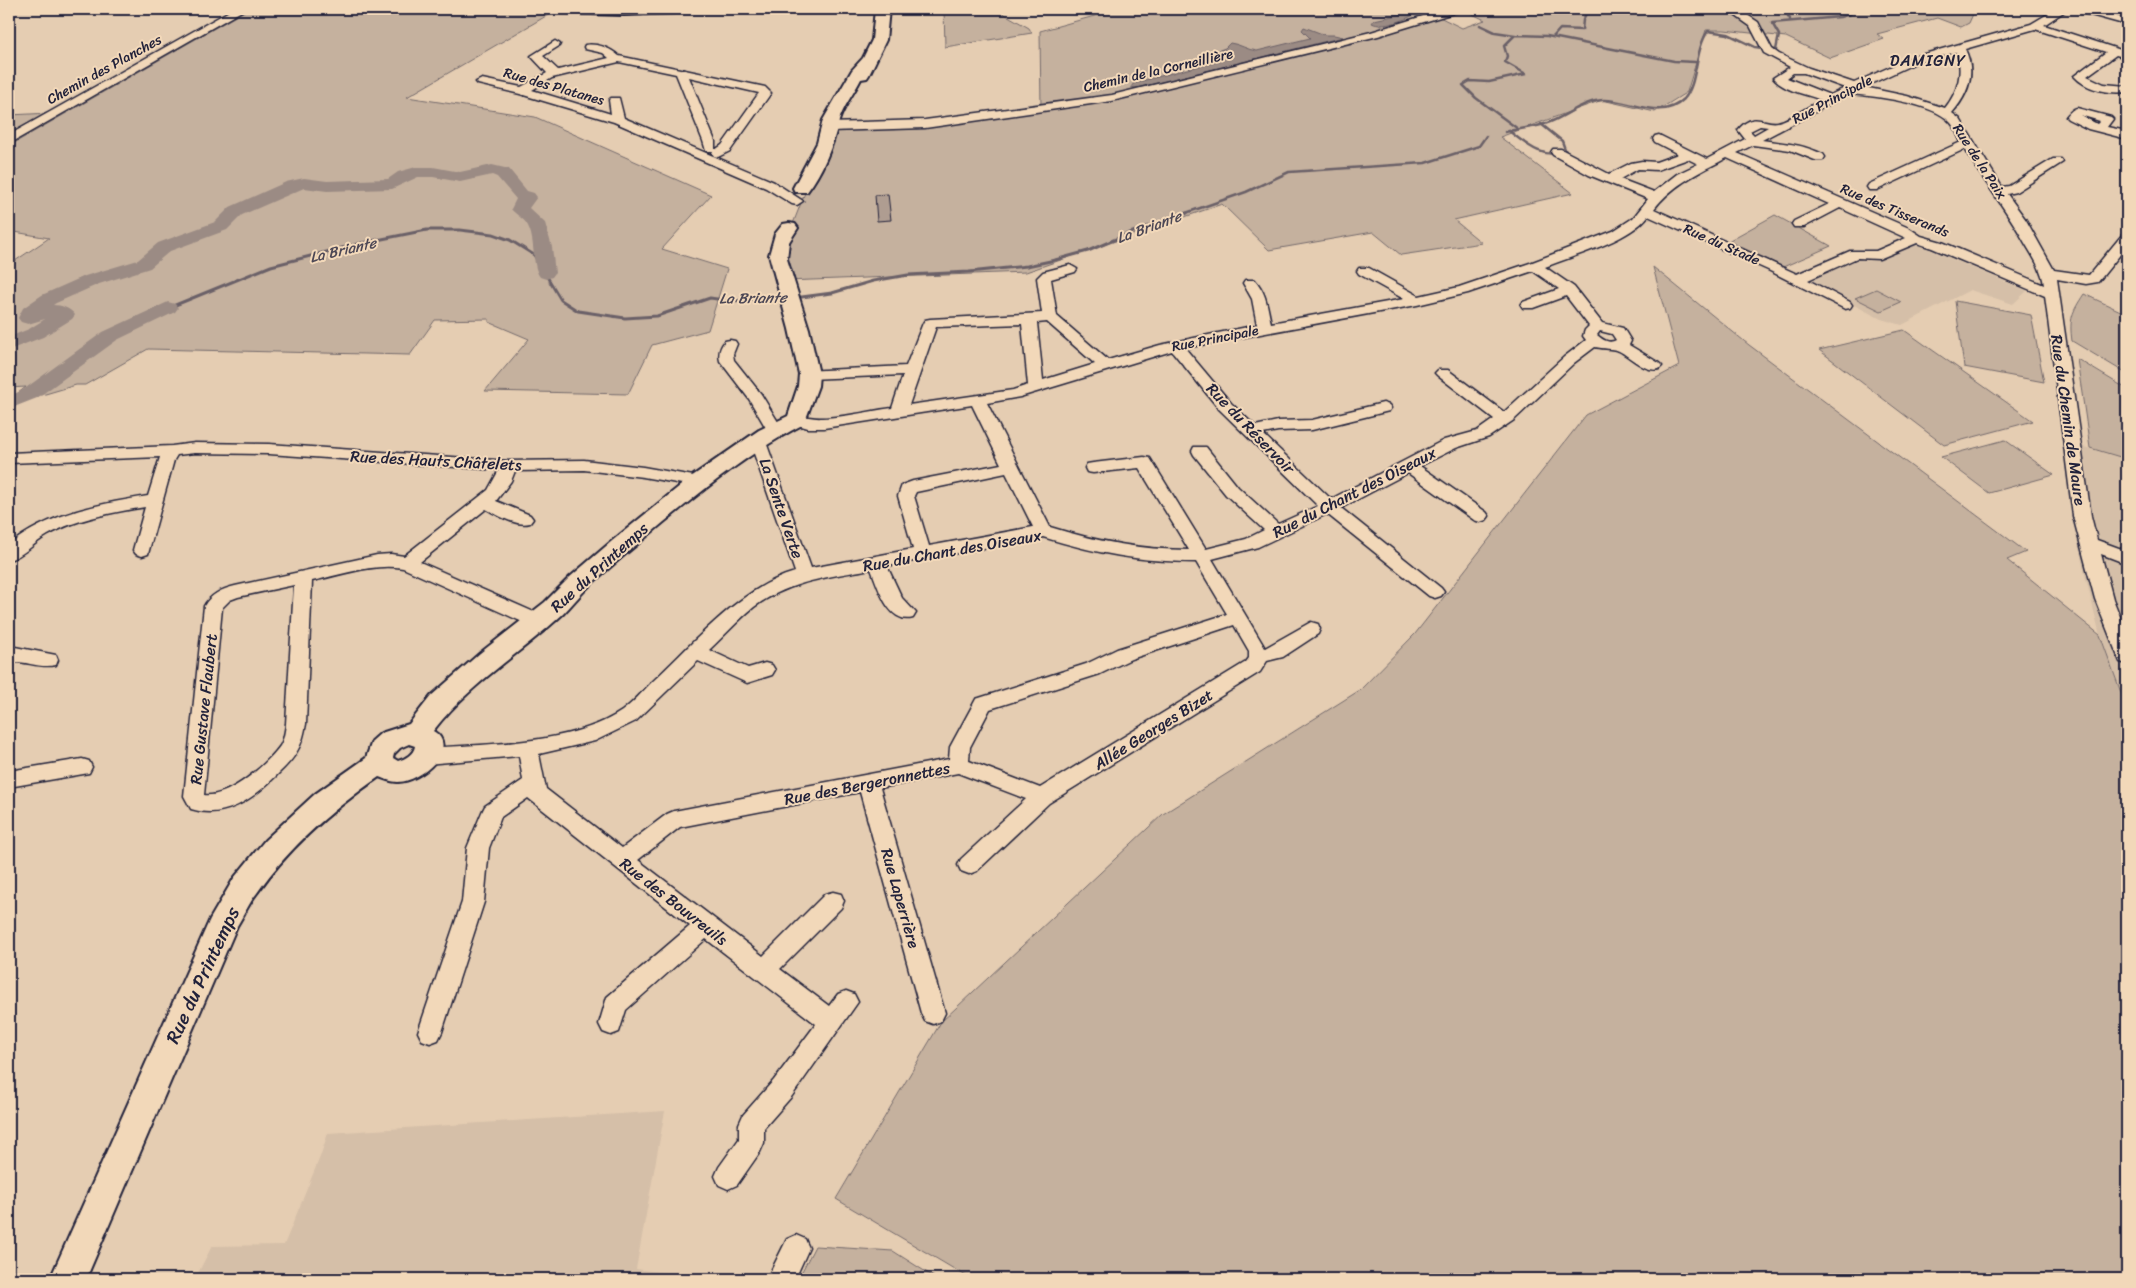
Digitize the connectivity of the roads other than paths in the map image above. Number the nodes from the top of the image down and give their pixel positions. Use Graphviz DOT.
graph roads {
  1 [pos="240,9"];
  2 [pos="559,9"];
  3 [pos="675,9"];
  4 [pos="877,9"];
  5 [pos="1456,9"];
  6 [pos="1731,9"];
  7 [pos="2063,9"];
  8 [pos="2080,9"];
  9 [pos="2037,10"];
  10 [pos="2051,15"];
  11 [pos="881,16"];
  12 [pos="2127,22"];
  13 [pos="2035,26"];
  14 [pos="555,44"];
  15 [pos="589,47"];
  16 [pos="1959,47"];
  17 [pos="2115,51"];
  18 [pos="2127,55"];
  19 [pos="616,59"];
  20 [pos="1789,66"];
  21 [pos="2087,71"];
  22 [pos="681,72"];
  23 [pos="494,74"];
  24 [pos="555,74"];
  25 [pos="482,82"];
  26 [pos="2127,84"];
  27 [pos="472,89"];
  28 [pos="1850,89"];
  29 [pos="2127,89"];
  30 [pos="523,91"];
  31 [pos="1871,92"];
  32 [pos="615,100"];
  33 [pos="1830,100"];
  34 [pos="1946,113"];
  35 [pos="618,120"];
  36 [pos="830,127"];
  37 [pos="2100,128"];
  38 [pos="2127,136"];
  39 [pos="1659,139"];
  40 [pos="9,140"];
  41 [pos="1753,140"];
  42 [pos="1968,144"];
  43 [pos="1727,153"];
  44 [pos="714,154"];
  45 [pos="1561,154"];
  46 [pos="1688,155"];
  47 [pos="1819,157"];
  48 [pos="2057,162"];
  49 [pos="1707,163"];
  50 [pos="1609,179"];
  51 [pos="770,186"];
  52 [pos="1873,187"];
  53 [pos="799,190"];
  54 [pos="1998,191"];
  55 [pos="1656,198"];
  56 [pos="1839,204"];
  57 [pos="1647,211"];
  58 [pos="1799,224"];
  59 [pos="2127,238"];
  60 [pos="1916,239"];
  61 [pos="1535,266"];
  62 [pos="1070,269"];
  63 [pos="1364,271"];
  64 [pos="2049,273"];
  65 [pos="1796,280"];
  66 [pos="1250,282"];
  67 [pos="1569,290"];
  68 [pos="2051,293"];
  69 [pos="1416,301"];
  70 [pos="1528,305"];
  71 [pos="1846,305"];
  72 [pos="1050,316"];
  73 [pos="1029,319"];
  74 [pos="1264,328"];
  75 [pos="1596,334"];
  76 [pos="730,344"];
  77 [pos="1176,346"];
  78 [pos="1106,366"];
  79 [pos="1654,366"];
  80 [pos="912,370"];
  81 [pos="809,374"];
  82 [pos="1443,374"];
  83 [pos="1036,387"];
  84 [pos="978,401"];
  85 [pos="1383,408"];
  86 [pos="899,412"];
  87 [pos="1504,419"];
  88 [pos="798,420"];
  89 [pos="1252,432"];
  90 [pos="766,436"];
  91 [pos="172,451"];
  92 [pos="1200,451"];
  93 [pos="9,458"];
  94 [pos="509,466"];
  95 [pos="1409,466"];
  96 [pos="1010,467"];
  97 [pos="1093,468"];
  98 [pos="700,482"];
  99 [pos="154,500"];
  100 [pos="484,502"];
  101 [pos="1329,506"];
  102 [pos="1480,516"];
  103 [pos="524,519"];
  104 [pos="1042,531"];
  105 [pos="1276,532"];
  106 [pos="2089,543"];
  107 [pos="142,550"];
  108 [pos="9,554"];
  109 [pos="923,554"];
  110 [pos="1202,556"];
  111 [pos="2127,558"];
  112 [pos="406,563"];
  113 [pos="877,563"];
  114 [pos="805,575"];
  115 [pos="303,577"];
  116 [pos="1435,592"];
  117 [pos="907,614"];
  118 [pos="1238,617"];
  119 [pos="536,621"];
  120 [pos="1311,629"];
  121 [pos="696,652"];
  122 [pos="9,655"];
  123 [pos="1259,656"];
  124 [pos="2127,657"];
  125 [pos="49,660"];
  126 [pos="765,670"];
  127 [pos="421,745"];
  128 [pos="528,748"];
  129 [pos="959,765"];
  130 [pos="82,766"];
  131 [pos="9,779"];
  132 [pos="868,782"];
  133 [pos="534,783"];
  134 [pos="1042,797"];
  135 [pos="622,860"];
  136 [pos="969,865"];
  137 [pos="833,901"];
  138 [pos="706,926"];
  139 [pos="764,970"];
  140 [pos="846,1002"];
  141 [pos="933,1013"];
  142 [pos="830,1020"];
  143 [pos="610,1024"];
  144 [pos="430,1032"];
  145 [pos="728,1176"];
  146 [pos="796,1248"];
  147 [pos="68,1279"];
  148 [pos="781,1279"];
  1 -- 40 [label="street, Chemin des Planches"];
  2 -- 3 [label="main road"];
  4 -- 11 [label="main road"];
  5 -- 36 [label="street, Chemin de la Corneillière"];
  6 -- 20 [label="street"];
  7 -- 10 [label="street, Rue Principale"];
  8 -- 12 [label="street"];
  9 -- 10 [label="street"];
  10 -- 13 [label="street, Rue Principale"];
  11 -- 36 [label="main road"];
  13 -- 16 [label="street, Rue Principale"];
  13 -- 17 [label="street"];
  14 -- 24 [label="street"];
  15 -- 19 [label="street"];
  16 -- 28 [label="street, Rue Principale"];
  16 -- 34 [label="street, Rue de la Paix"];
  17 -- 18 [label="street"];
  17 -- 21 [label="street"];
  19 -- 22 [label="street"];
  19 -- 24 [label="street"];
  20 -- 28 [label="street"];
  20 -- 33 [label="street"];
  21 -- 26 [label="street"];
  21 -- 29 [label="street"];
  22 -- 44 [label="street"];
  22 -- 44 [label="street"];
  23 -- 25 [label="street"];
  24 -- 30 [label="street"];
  25 -- 27 [label="street"];
  25 -- 30 [label="street, Rue des Platanes"];
  28 -- 31 [label="street"];
  28 -- 33 [label="street, Rue Principale"];
  30 -- 35 [label="street, Rue des Platanes"];
  31 -- 34 [label="street"];
  32 -- 35 [label="street, Rue des Platanes"];
  33 -- 41 [label="street, Rue Principale"];
  34 -- 42 [label="street, Rue de la Paix"];
  35 -- 44 [label="street, Rue des Platanes"];
  36 -- 53 [label="main road"];
  37 -- 38 [label="street"];
  39 -- 46 [label="street"];
  41 -- 43 [label="street, Rue Principale"];
  41 -- 47 [label="street"];
  42 -- 52 [label="street"];
  42 -- 54 [label="street, Rue de la Paix"];
  43 -- 49 [label="street, Rue Principale"];
  43 -- 56 [label="street, Rue des Tisserands"];
  44 -- 51 [label="street"];
  45 -- 50 [label="street"];
  46 -- 49 [label="street"];
  46 -- 50 [label="street"];
  48 -- 54 [label="street"];
  49 -- 55 [label="street, Rue Principale"];
  50 -- 55 [label="street"];
  51 -- 53 [label="street"];
  51 -- 53 [label="street"];
  53 -- 81 [label="main road"];
  54 -- 64 [label="street, Rue de la Paix"];
  55 -- 57 [label="street, Rue Principale"];
  56 -- 58 [label="street"];
  56 -- 60 [label="street, Rue des Tisserands"];
  57 -- 61 [label="street, Rue Principale"];
  57 -- 65 [label="street, Rue du Stade"];
  59 -- 64 [label="street"];
  60 -- 65 [label="street"];
  60 -- 68 [label="street, Rue des Tisserands"];
  61 -- 67 [label="street"];
  61 -- 69 [label="street, Rue Principale"];
  62 -- 72 [label="street"];
  63 -- 69 [label="street"];
  64 -- 68 [label="street, Rue du Chemin de Maure"];
  65 -- 71 [label="street, Rue du Stade"];
  66 -- 74 [label="street"];
  67 -- 70 [label="street"];
  67 -- 75 [label="street"];
  68 -- 106 [label="street, Rue du Chemin de Maure"];
  69 -- 74 [label="street, Rue Principale"];
  72 -- 73 [label="street"];
  72 -- 78 [label="street"];
  73 -- 80 [label="street"];
  73 -- 83 [label="street"];
  74 -- 77 [label="street, Rue Principale"];
  75 -- 79 [label="street"];
  75 -- 87 [label="street, Rue du Chant des Oiseaux"];
  76 -- 90 [label="street, La Sente Verte"];
  77 -- 78 [label="street, Rue Principale"];
  77 -- 89 [label="street, Rue du Réservoir"];
  78 -- 83 [label="street, Rue Principale"];
  80 -- 81 [label="street"];
  80 -- 86 [label="street"];
  81 -- 88 [label="main road"];
  82 -- 87 [label="street"];
  83 -- 84 [label="street, Rue Principale"];
  84 -- 86 [label="street, Rue Principale"];
  84 -- 96 [label="street"];
  85 -- 89 [label="street"];
  86 -- 88 [label="street, Rue Principale"];
  87 -- 95 [label="street, Rue du Chant des Oiseaux"];
  88 -- 90 [label="main road, Rue du Printemps"];
  89 -- 101 [label="street, Rue du Réservoir"];
  90 -- 98 [label="main road, Rue du Printemps"];
  90 -- 114 [label="street, La Sente Verte"];
  91 -- 93 [label="street, Rue des Hauts Châtelets"];
  91 -- 94 [label="street, Rue des Hauts Châtelets"];
  91 -- 99 [label="street"];
  92 -- 105 [label="street"];
  94 -- 98 [label="street, Rue des Hauts Châtelets"];
  94 -- 100 [label="street"];
  95 -- 101 [label="street, Rue du Chant des Oiseaux"];
  95 -- 102 [label="street"];
  96 -- 104 [label="street"];
  96 -- 109 [label="street"];
  97 -- 110 [label="street"];
  98 -- 119 [label="main road, Rue du Printemps"];
  99 -- 107 [label="street"];
  99 -- 108 [label="street"];
  100 -- 103 [label="street"];
  100 -- 112 [label="street"];
  101 -- 105 [label="street, Rue du Chant des Oiseaux"];
  101 -- 116 [label="street, Rue du Réservoir"];
  104 -- 109 [label="street, Rue du Chant des Oiseaux"];
  104 -- 110 [label="street, Rue du Chant des Oiseaux"];
  105 -- 110 [label="street, Rue du Chant des Oiseaux"];
  106 -- 111 [label="street"];
  106 -- 124 [label="street, Rue du Chemin de Maure"];
  109 -- 113 [label="street, Rue du Chant des Oiseaux"];
  110 -- 118 [label="street"];
  112 -- 115 [label="street, Rue Gustave Flaubert"];
  112 -- 119 [label="street, Rue Gustave Flaubert"];
  113 -- 114 [label="street, Rue du Chant des Oiseaux"];
  113 -- 117 [label="street"];
  114 -- 121 [label="street, Rue du Chant des Oiseaux"];
  115 -- 115 [label="street, Rue Gustave Flaubert"];
  118 -- 123 [label="street"];
  118 -- 129 [label="street, Rue des Bergeronnettes"];
  119 -- 127 [label="main road, Rue du Printemps"];
  120 -- 123 [label="street, Allée Georges Bizet"];
  121 -- 126 [label="street"];
  121 -- 128 [label="street, Rue du Chant des Oiseaux"];
  122 -- 125 [label="street"];
  123 -- 134 [label="street, Allée Georges Bizet"];
  127 -- 128 [label="street, Rue du Chant des Oiseaux"];
  127 -- 147 [label="main road, Rue du Printemps"];
  128 -- 133 [label="street, Rue des Bouvreuils"];
  129 -- 132 [label="street, Rue des Bergeronnettes"];
  129 -- 134 [label="street"];
  130 -- 131 [label="street"];
  132 -- 135 [label="street, Rue des Bergeronnettes"];
  132 -- 141 [label="street, Rue Laperrière"];
  133 -- 135 [label="street, Rue des Bouvreuils"];
  133 -- 144 [label="street"];
  134 -- 136 [label="street, Allée Georges Bizet"];
  135 -- 138 [label="street, Rue des Bouvreuils"];
  137 -- 139 [label="street"];
  138 -- 139 [label="street, Rue des Bouvreuils"];
  138 -- 143 [label="street"];
  139 -- 142 [label="street, Rue des Bouvreuils"];
  140 -- 142 [label="street"];
  142 -- 145 [label="street"];
  146 -- 148 [label="street"];
}
